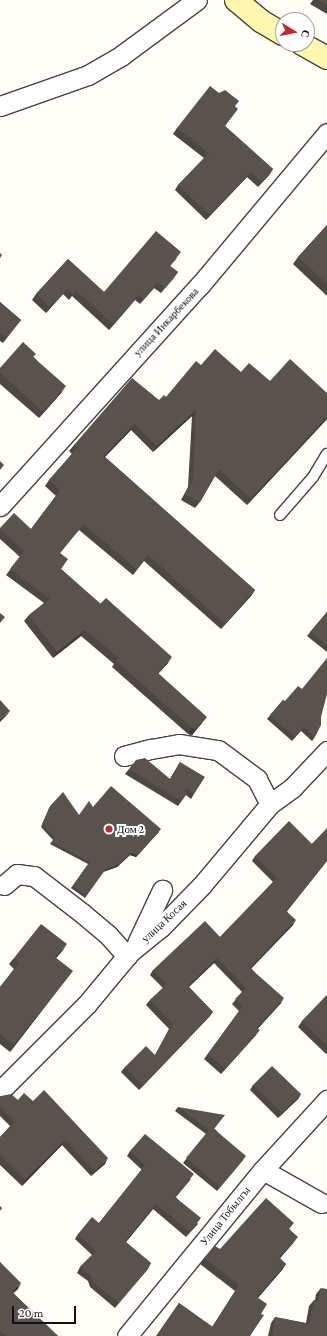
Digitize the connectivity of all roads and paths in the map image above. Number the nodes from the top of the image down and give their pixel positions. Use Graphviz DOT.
graph roads {
  1 [pos="197,0"];
  2 [pos="236,0"];
  3 [pos="275,29"];
  4 [pos="315,51"];
  5 [pos="327,58"];
  6 [pos="0,106"];
  7 [pos="327,133"];
  8 [pos="327,454"];
  9 [pos="0,506"];
  10 [pos="280,515"];
  11 [pos="327,751"];
  12 [pos="124,756"];
  13 [pos="270,804"];
  14 [pos="4,885"];
  15 [pos="162,890"];
  16 [pos="130,953"];
  17 [pos="0,1091"];
  18 [pos="327,1100"];
  19 [pos="263,1170"];
  20 [pos="321,1202"];
  21 [pos="127,1336"];
  1 -- 6 [label="street"];
  2 -- 3 [label="main road"];
  4 -- 5 [label="main road"];
  7 -- 9 [label="street, улица Инкарбекова"];
  8 -- 10 [label="lane"];
  11 -- 13 [label="street, улица Косая"];
  12 -- 13 [label="street"];
  13 -- 16 [label="street, улица Косая"];
  14 -- 16 [label="street"];
  15 -- 16 [label="street"];
  16 -- 17 [label="street, улица Косая"];
  18 -- 19 [label="street, Улица Тобылгы"];
  19 -- 20 [label="street"];
  19 -- 21 [label="street, Улица Тобылгы"];
}
